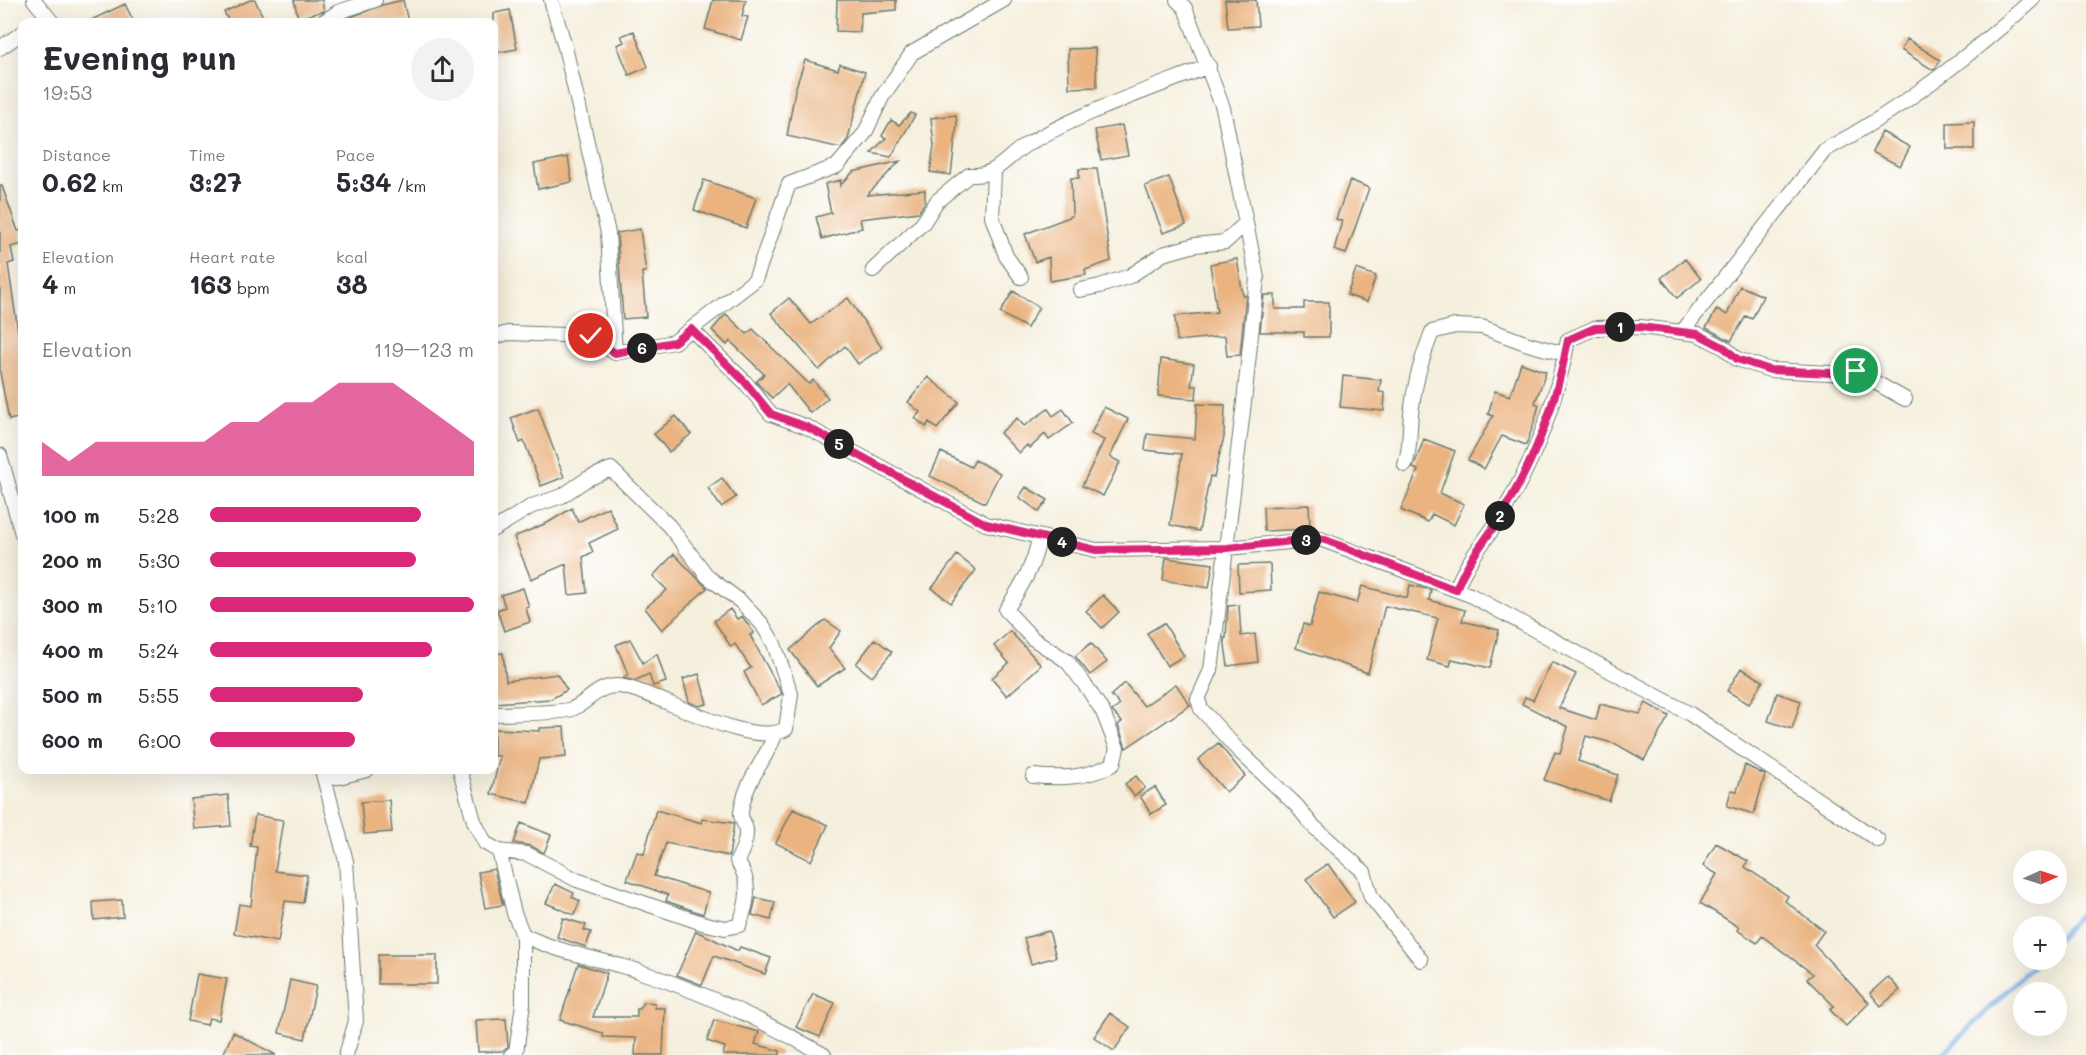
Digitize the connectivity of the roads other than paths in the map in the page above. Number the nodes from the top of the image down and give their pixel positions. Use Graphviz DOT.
graph roads {
  1 [pos="34,0"];
  2 [pos="375,0"];
  3 [pos="551,0"];
  4 [pos="1004,0"];
  5 [pos="1177,0"];
  6 [pos="2032,0"];
  7 [pos="44,18"];
  8 [pos="329,18"];
  9 [pos="18,36"];
  10 [pos="0,48"];
  11 [pos="1209,66"];
  12 [pos="994,172"];
  13 [pos="1246,223"];
  14 [pos="873,270"];
  15 [pos="1020,277"];
  16 [pos="1080,290"];
  17 [pos="691,329"];
  18 [pos="1682,332"];
  19 [pos="498,336"];
  20 [pos="615,353"];
  21 [pos="1565,354"];
  22 [pos="1905,399"];
  23 [pos="0,454"];
  24 [pos="1405,465"];
  25 [pos="18,519"];
  26 [pos="498,527"];
  27 [pos="1039,537"];
  28 [pos="1227,548"];
  29 [pos="1456,590"];
  30 [pos="498,714"];
  31 [pos="775,735"];
  32 [pos="323,774"];
  33 [pos="327,774"];
  34 [pos="351,774"];
  35 [pos="461,774"];
  36 [pos="1033,776"];
  37 [pos="1878,840"];
  38 [pos="499,851"];
  39 [pos="523,935"];
  40 [pos="1421,960"];
  41 [pos="346,1055"];
  42 [pos="511,1055"];
  43 [pos="824,1055"];
  1 -- 7 [label="street"];
  2 -- 8 [label="street"];
  3 -- 20 [label="street"];
  4 -- 17 [label="street"];
  5 -- 11 [label="street"];
  6 -- 18 [label="street"];
  9 -- 10 [label="street"];
  11 -- 12 [label="street"];
  11 -- 13 [label="street"];
  12 -- 14 [label="street"];
  12 -- 15 [label="street"];
  13 -- 16 [label="street"];
  13 -- 28 [label="street"];
  17 -- 20 [label="street"];
  17 -- 27 [label="street"];
  18 -- 21 [label="street"];
  18 -- 22 [label="street"];
  19 -- 20 [label="street"];
  21 -- 24 [label="street"];
  21 -- 29 [label="street"];
  23 -- 25 [label="street"];
  26 -- 31 [label="street"];
  27 -- 28 [label="street"];
  27 -- 36 [label="street"];
  28 -- 29 [label="street"];
  28 -- 40 [label="street"];
  29 -- 37 [label="street"];
  30 -- 31 [label="street"];
  31 -- 38 [label="street"];
  32 -- 41 [label="street"];
  33 -- 34 [label="street"];
  35 -- 38 [label="street"];
  38 -- 39 [label="street"];
  39 -- 42 [label="street"];
  39 -- 43 [label="street"];
}
